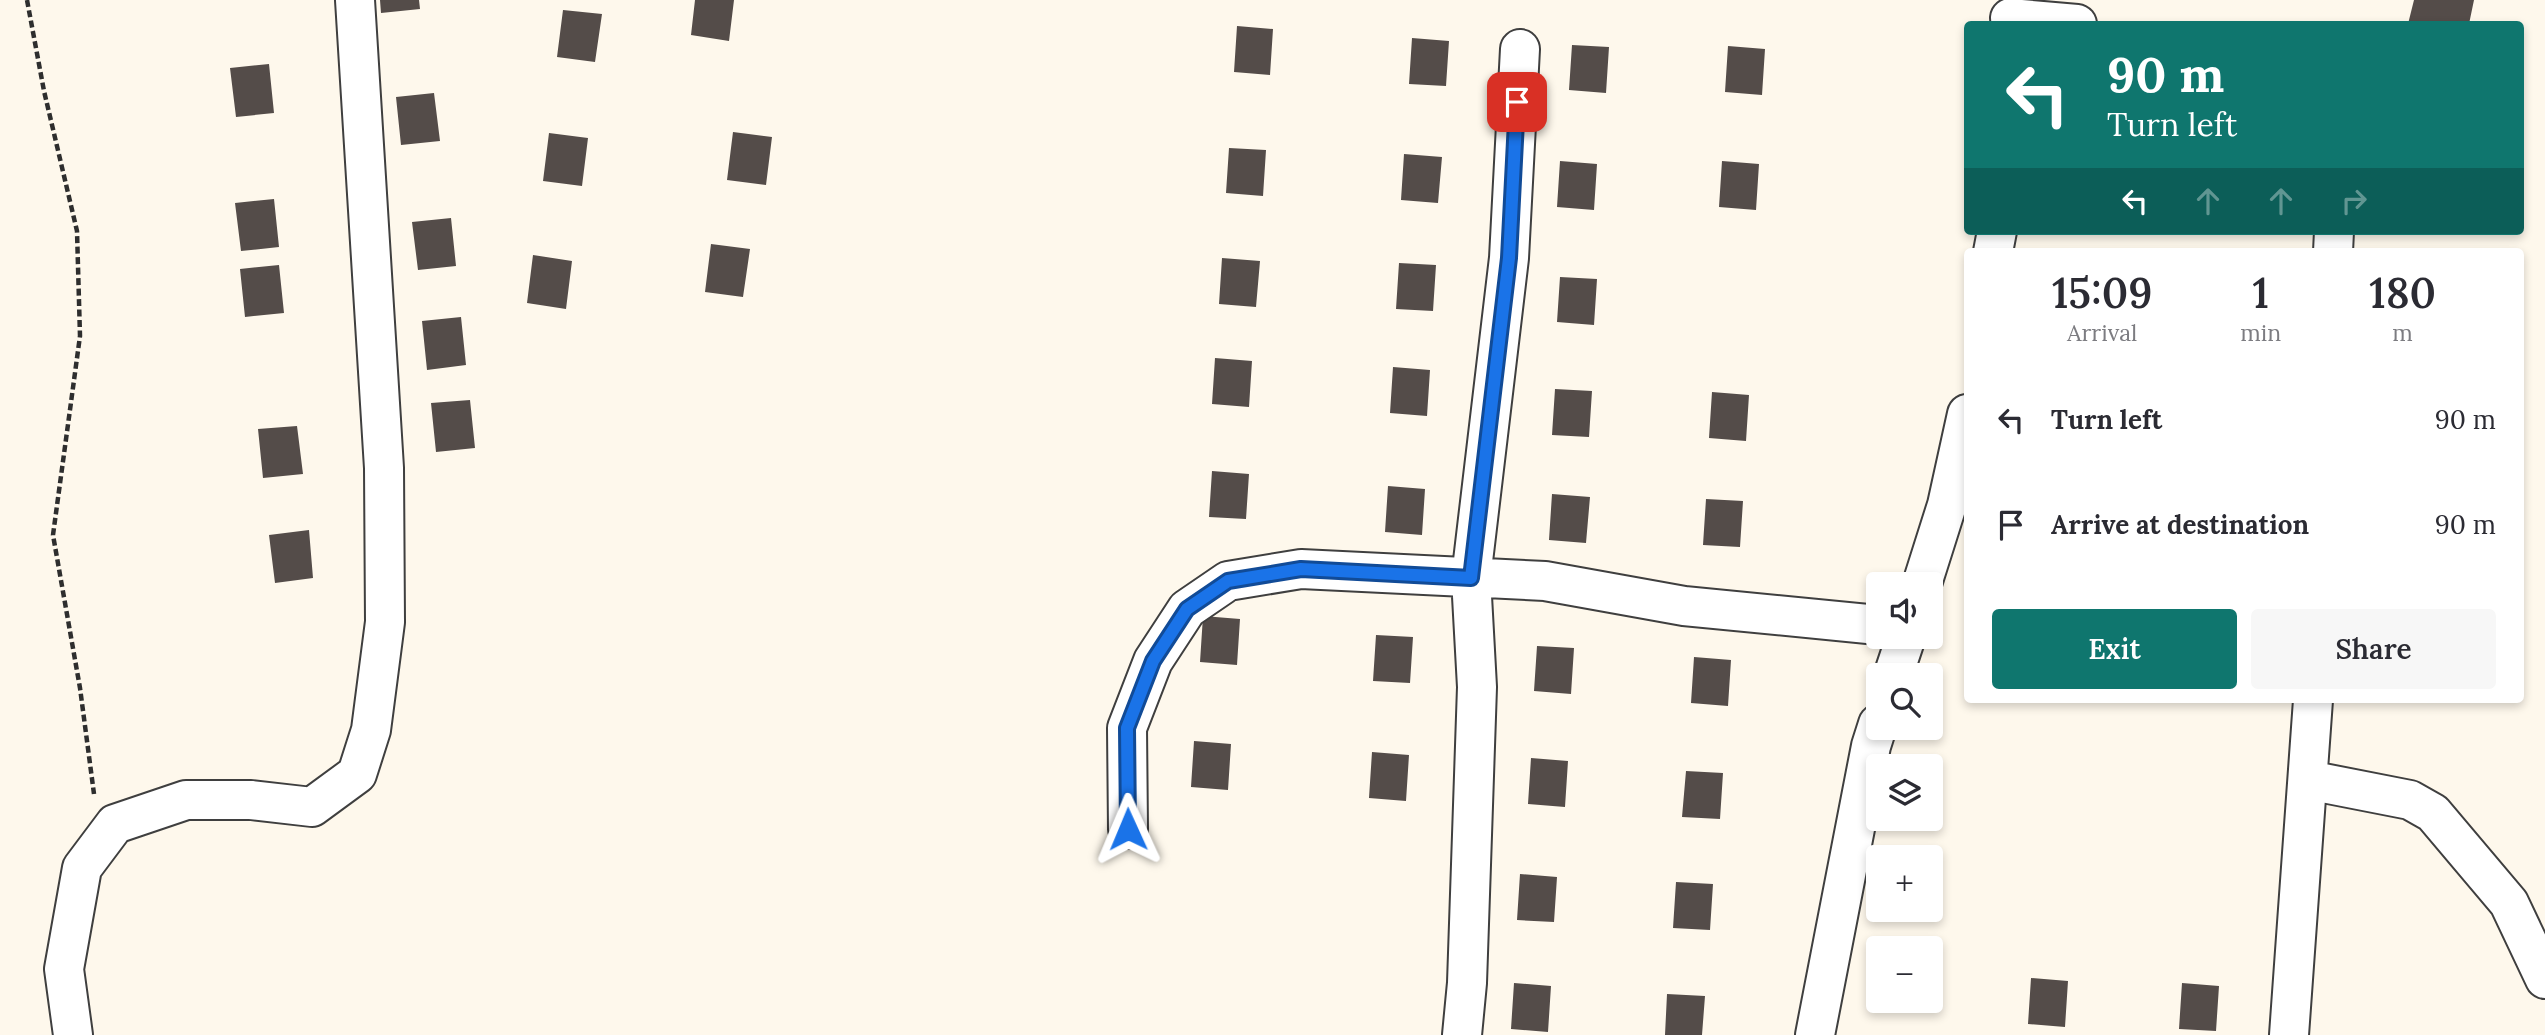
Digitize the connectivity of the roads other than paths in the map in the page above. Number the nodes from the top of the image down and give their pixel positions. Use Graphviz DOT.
graph roads {
  1 [pos="355,0"];
  2 [pos="2011,14"];
  3 [pos="2057,21"];
  4 [pos="1520,49"];
  5 [pos="1964,428"];
  6 [pos="1926,572"];
  7 [pos="1471,578"];
  8 [pos="1866,624"];
  9 [pos="2313,703"];
  10 [pos="1873,740"];
  11 [pos="2308,780"];
  12 [pos="1128,829"];
  13 [pos="2545,979"];
  14 [pos="73,1035"];
  15 [pos="1462,1035"];
  16 [pos="1815,1035"];
  17 [pos="2289,1035"];
  1 -- 14 [label="street"];
  2 -- 3 [label="street"];
  4 -- 7 [label="street"];
  5 -- 6 [label="street"];
  7 -- 8 [label="street"];
  7 -- 12 [label="street"];
  7 -- 15 [label="street"];
  9 -- 11 [label="street"];
  10 -- 16 [label="street"];
  11 -- 13 [label="street"];
  11 -- 17 [label="street"];
}
